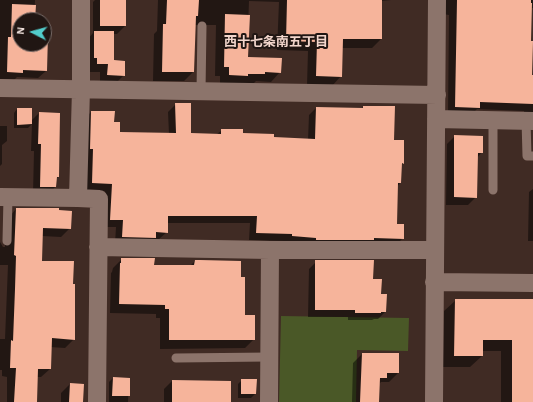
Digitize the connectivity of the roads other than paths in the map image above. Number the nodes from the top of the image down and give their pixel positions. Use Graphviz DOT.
graph roads {
  1 [pos="81,0"];
  2 [pos="437,0"];
  3 [pos="202,26"];
  4 [pos="0,88"];
  5 [pos="81,89"];
  6 [pos="201,91"];
  7 [pos="436,95"];
  8 [pos="436,119"];
  9 [pos="493,120"];
  10 [pos="530,120"];
  11 [pos="533,156"];
  12 [pos="492,190"];
  13 [pos="4,197"];
  14 [pos="78,198"];
  15 [pos="7,241"];
  16 [pos="98,248"];
  17 [pos="270,250"];
  18 [pos="435,250"];
  19 [pos="434,282"];
  20 [pos="533,283"];
  21 [pos="269,357"];
  22 [pos="176,358"];
  23 [pos="97,402"];
  24 [pos="269,402"];
  25 [pos="434,402"];
  1 -- 5 [label="street"];
  2 -- 7 [label="street"];
  3 -- 6 [label="lane"];
  4 -- 5 [label="street"];
  5 -- 6 [label="street"];
  5 -- 14 [label="street"];
  6 -- 7 [label="street"];
  7 -- 8 [label="street"];
  8 -- 9 [label="street"];
  8 -- 18 [label="street"];
  9 -- 10 [label="street"];
  9 -- 12 [label="lane"];
  10 -- 11 [label="lane"];
  13 -- 14 [label="street"];
  13 -- 15 [label="lane"];
  14 -- 16 [label="street"];
  16 -- 17 [label="street"];
  16 -- 23 [label="street"];
  17 -- 18 [label="street"];
  17 -- 21 [label="street"];
  18 -- 19 [label="street"];
  19 -- 20 [label="street"];
  19 -- 25 [label="street"];
  21 -- 22 [label="lane"];
  21 -- 24 [label="street"];
}
